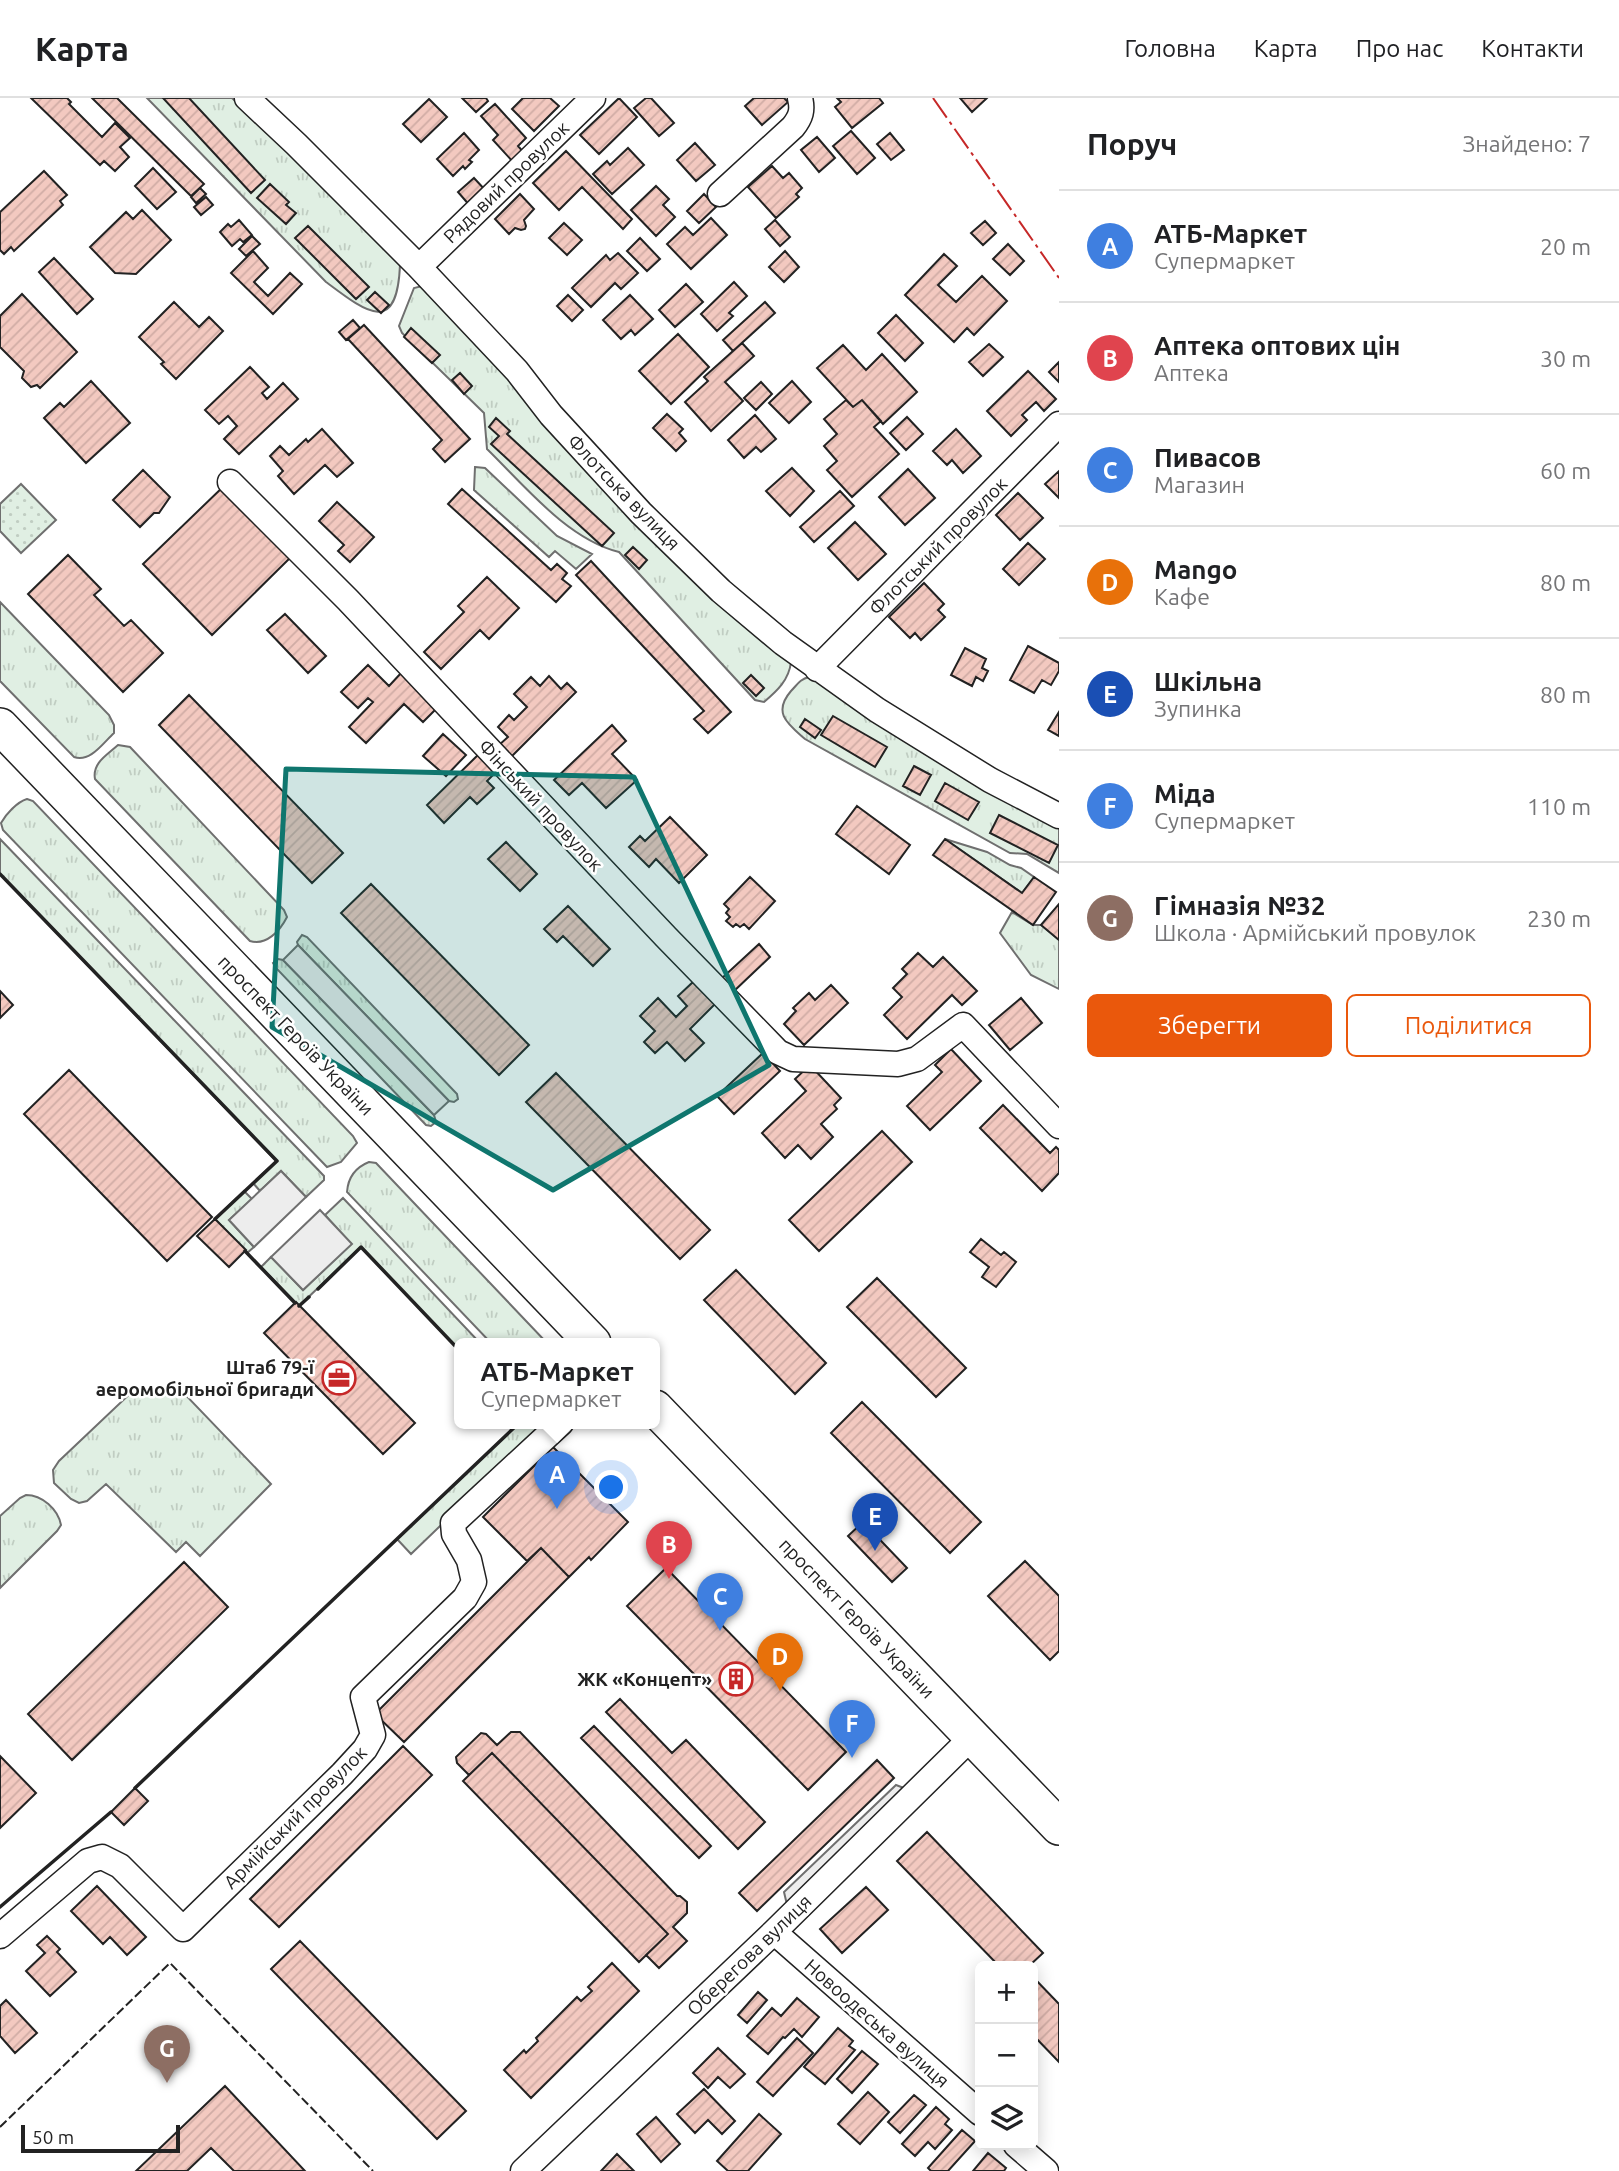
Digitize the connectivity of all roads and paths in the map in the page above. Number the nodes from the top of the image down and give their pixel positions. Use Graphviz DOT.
graph roads {
  1 [pos="247,98"];
  2 [pos="593,98"];
  3 [pos="800,98"];
  4 [pos="720,194"];
  5 [pos="419,267"];
  6 [pos="1059,424"];
  7 [pos="230,482"];
  8 [pos="817,669"];
  9 [pos="0,726"];
  10 [pos="1059,816"];
  11 [pos="1059,1126"];
  12 [pos="588,1338"];
  13 [pos="660,1413"];
  14 [pos="555,1429"];
  15 [pos="972,1737"];
  16 [pos="1059,1826"];
  17 [pos="774,1932"];
  18 [pos="0,1937"];
  19 [pos="975,2109"];
  20 [pos="1022,2150"];
  21 [pos="523,2171"];
  22 [pos="1046,2171"];
  1 -- 5 [label="street, Флотська вулиця"];
  2 -- 5 [label="street, Рядовий провулок"];
  3 -- 4 [label="street"];
  5 -- 8 [label="street, Флотська вулиця"];
  6 -- 8 [label="street, Флотський провулок"];
  7 -- 11 [label="street, Фінський провулок"];
  8 -- 10 [label="street, Флотська вулиця"];
  9 -- 12 [label="highway, проспект Героїв України"];
  13 -- 15 [label="highway, проспект Героїв України"];
  14 -- 18 [label="street, Армійський провулок"];
  15 -- 16 [label="highway, проспект Героїв України"];
  15 -- 17 [label="street, Оберегова вулиця"];
  17 -- 19 [label="street, Новоодеська вулиця"];
  17 -- 21 [label="street, Оберегова вулиця"];
  20 -- 22 [label="street"];
}
